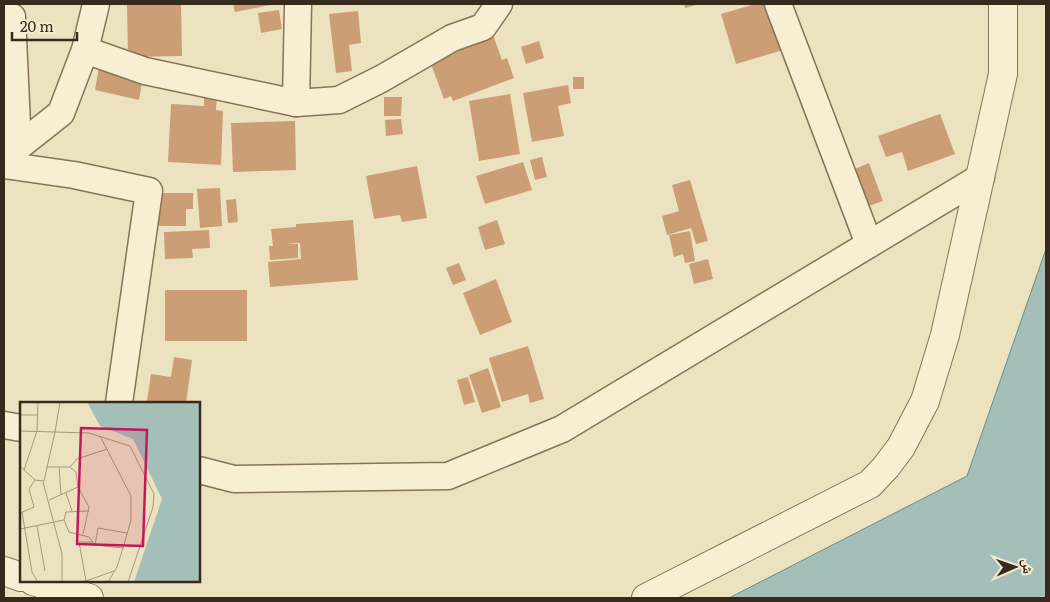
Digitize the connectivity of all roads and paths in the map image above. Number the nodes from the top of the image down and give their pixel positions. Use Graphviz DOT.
graph roads {
  1 [pos="96,4"];
  2 [pos="298,4"];
  3 [pos="499,4"];
  4 [pos="778,4"];
  5 [pos="1003,4"];
  6 [pos="4,17"];
  7 [pos="85,50"];
  8 [pos="296,103"];
  9 [pos="9,156"];
  10 [pos="981,177"];
  11 [pos="869,244"];
  12 [pos="119,402"];
  13 [pos="4,425"];
  14 [pos="20,428"];
  15 [pos="200,470"];
  16 [pos="4,572"];
  17 [pos="20,577"];
  18 [pos="36,582"];
  19 [pos="89,598"];
  20 [pos="646,598"];
  1 -- 7 [label="street"];
  2 -- 8 [label="street"];
  3 -- 8 [label="street"];
  4 -- 11 [label="street"];
  5 -- 10 [label="street"];
  6 -- 9 [label="street"];
  7 -- 8 [label="street"];
  7 -- 9 [label="street"];
  9 -- 12 [label="street"];
  10 -- 11 [label="street"];
  10 -- 20 [label="street"];
  11 -- 15 [label="street"];
  13 -- 14 [label="street"];
  16 -- 17 [label="street"];
  18 -- 19 [label="street"];
}
